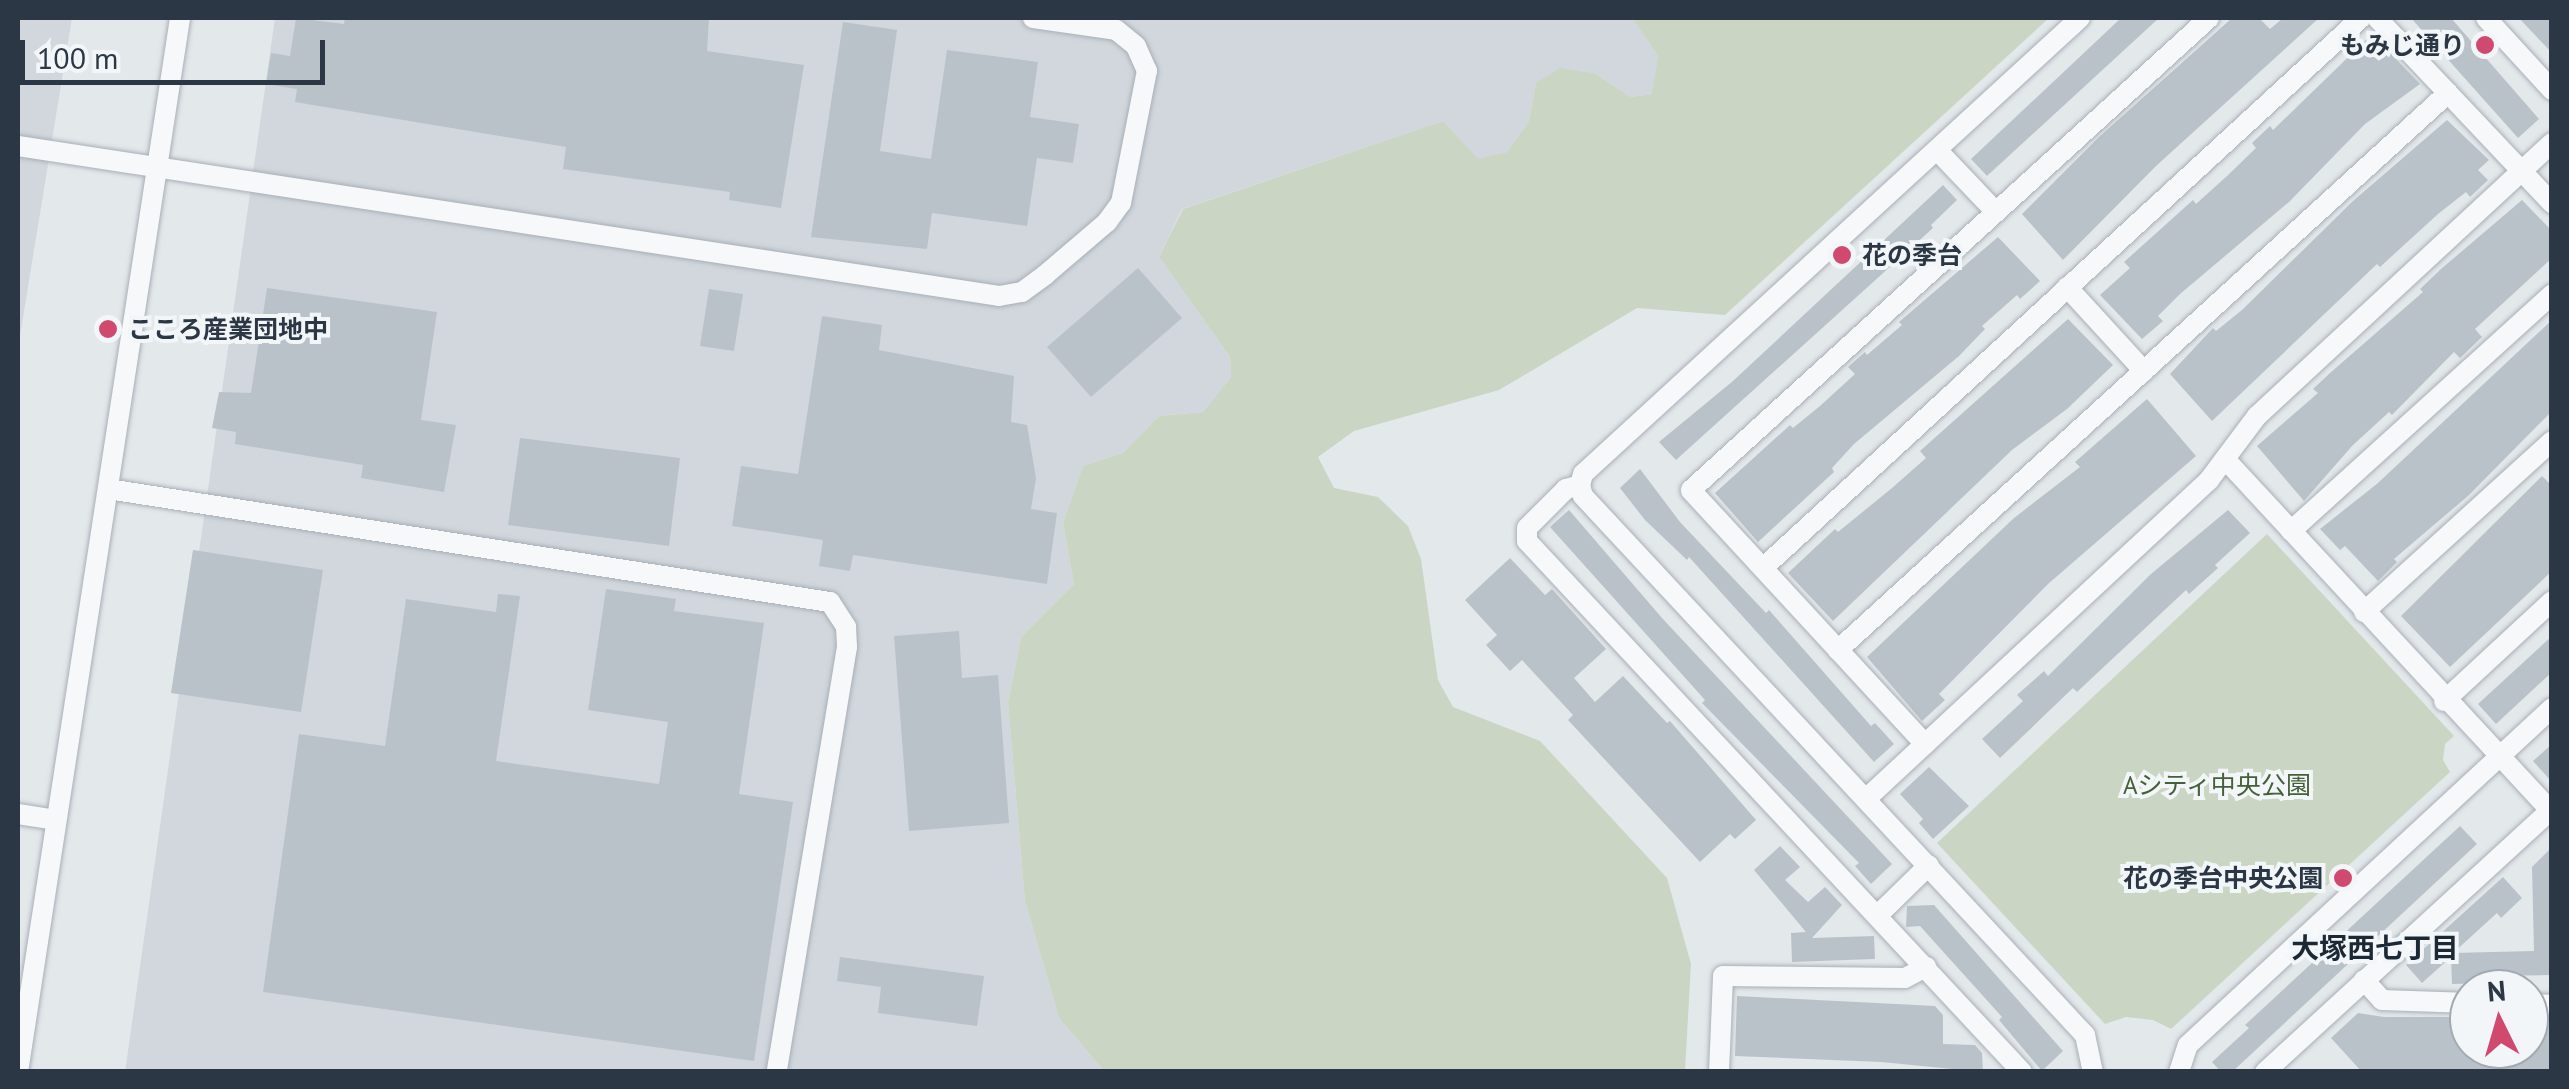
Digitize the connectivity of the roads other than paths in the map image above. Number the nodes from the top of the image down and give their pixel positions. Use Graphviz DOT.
graph roads {
  1 [pos="180,18"];
  2 [pos="1034,18"];
  3 [pos="2080,18"];
  4 [pos="2209,18"];
  5 [pos="2360,18"];
  6 [pos="2378,18"];
  7 [pos="2486,18"];
  8 [pos="2552,90"];
  9 [pos="2448,93"];
  10 [pos="2552,143"];
  11 [pos="18,146"];
  12 [pos="1937,150"];
  13 [pos="157,168"];
  14 [pos="2522,170"];
  15 [pos="2552,203"];
  16 [pos="1996,212"];
  17 [pos="2067,288"];
  18 [pos="2552,294"];
  19 [pos="2144,370"];
  20 [pos="2552,441"];
  21 [pos="2225,459"];
  22 [pos="1580,484"];
  23 [pos="108,489"];
  24 [pos="2291,531"];
  25 [pos="1762,568"];
  26 [pos="2552,602"];
  27 [pos="2364,612"];
  28 [pos="1838,650"];
  29 [pos="2444,700"];
  30 [pos="2552,708"];
  31 [pos="1925,744"];
  32 [pos="2498,758"];
  33 [pos="1868,797"];
  34 [pos="2551,811"];
  35 [pos="18,814"];
  36 [pos="56,820"];
  37 [pos="1929,865"];
  38 [pos="1878,915"];
  39 [pos="1926,967"];
  40 [pos="2364,980"];
  41 [pos="2449,1002"];
  42 [pos="18,1072"];
  43 [pos="777,1072"];
  44 [pos="1719,1072"];
  45 [pos="2022,1072"];
  46 [pos="2093,1072"];
  47 [pos="2178,1072"];
  48 [pos="2265,1072"];
  1 -- 13 [label="street"];
  2 -- 13 [label="street"];
  3 -- 12 [label="street"];
  4 -- 16 [label="street"];
  5 -- 17 [label="street"];
  6 -- 9 [label="street"];
  7 -- 8 [label="street"];
  9 -- 14 [label="street"];
  9 -- 19 [label="street"];
  10 -- 14 [label="street"];
  11 -- 13 [label="street"];
  12 -- 16 [label="street"];
  12 -- 22 [label="street"];
  13 -- 23 [label="street"];
  14 -- 15 [label="street"];
  14 -- 21 [label="street"];
  16 -- 25 [label="street"];
  17 -- 19 [label="street"];
  17 -- 25 [label="street"];
  18 -- 24 [label="street"];
  19 -- 28 [label="street"];
  20 -- 27 [label="street"];
  21 -- 24 [label="street"];
  21 -- 31 [label="street"];
  22 -- 33 [label="street"];
  22 -- 38 [label="street"];
  23 -- 36 [label="street"];
  23 -- 43 [label="street"];
  24 -- 27 [label="street"];
  25 -- 28 [label="street"];
  26 -- 29 [label="street"];
  27 -- 29 [label="street"];
  28 -- 31 [label="street"];
  29 -- 32 [label="street"];
  30 -- 32 [label="street"];
  31 -- 33 [label="street"];
  32 -- 34 [label="street"];
  32 -- 47 [label="street"];
  33 -- 37 [label="street"];
  34 -- 40 [label="street"];
  35 -- 36 [label="street"];
  36 -- 42 [label="street"];
  37 -- 38 [label="street"];
  37 -- 46 [label="street"];
  38 -- 39 [label="street"];
  39 -- 44 [label="street"];
  39 -- 45 [label="street"];
  40 -- 41 [label="street"];
  40 -- 48 [label="street"];
}
